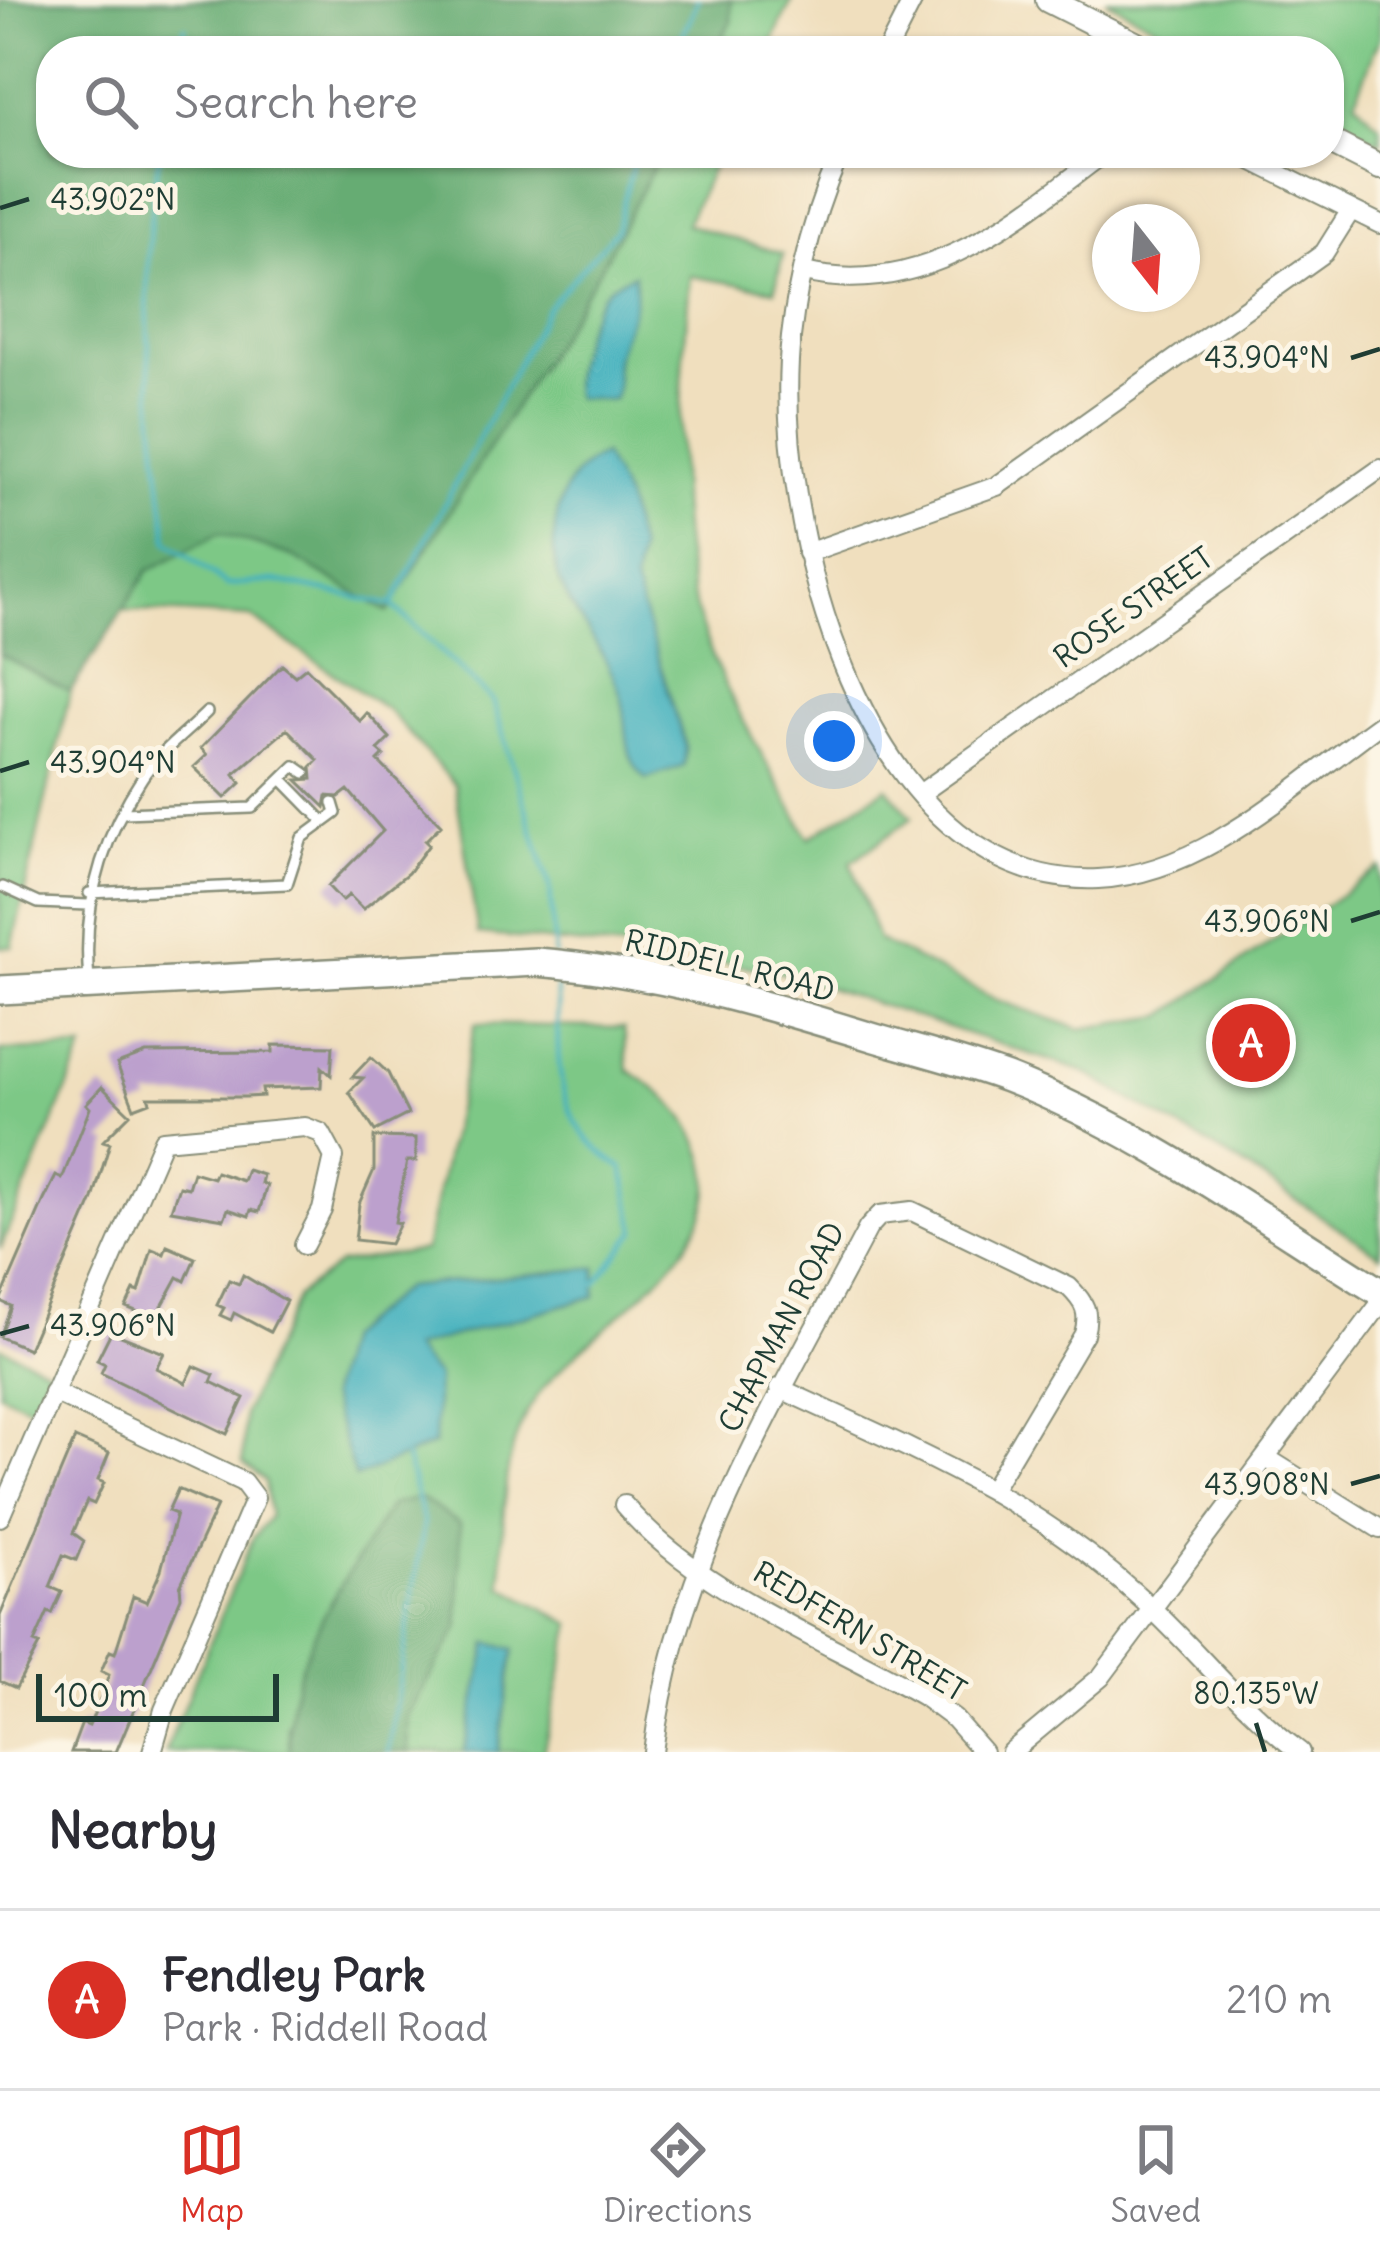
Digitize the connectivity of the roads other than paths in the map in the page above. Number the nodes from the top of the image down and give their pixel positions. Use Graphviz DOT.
graph roads {
  1 [pos="913,0"];
  2 [pos="1048,0"];
  3 [pos="895,36"];
  4 [pos="1120,36"];
  5 [pos="1344,149"];
  6 [pos="1380,167"];
  7 [pos="835,168"];
  8 [pos="1082,168"];
  9 [pos="1267,168"];
  10 [pos="1351,210"];
  11 [pos="1380,224"];
  12 [pos="804,272"];
  13 [pos="1380,469"];
  14 [pos="807,553"];
  15 [pos="207,712"];
  16 [pos="1380,724"];
  17 [pos="305,773"];
  18 [pos="282,779"];
  19 [pos="921,794"];
  20 [pos="333,803"];
  21 [pos="124,813"];
  22 [pos="324,822"];
  23 [pos="3,887"];
  24 [pos="88,899"];
  25 [pos="90,985"];
  26 [pos="0,990"];
  27 [pos="304,1245"];
  28 [pos="1380,1292"];
  29 [pos="1380,1304"];
  30 [pos="779,1388"];
  31 [pos="53,1392"];
  32 [pos="1268,1459"];
  33 [pos="993,1487"];
  34 [pos="624,1505"];
  35 [pos="0,1517"];
  36 [pos="1380,1529"];
  37 [pos="699,1571"];
  38 [pos="1153,1609"];
  39 [pos="152,1752"];
  40 [pos="653,1752"];
  41 [pos="983,1752"];
  42 [pos="1011,1752"];
  43 [pos="1300,1752"];
  1 -- 3 [label="street"];
  2 -- 4 [label="main road"];
  5 -- 6 [label="main road"];
  7 -- 12 [label="street"];
  8 -- 12 [label="street"];
  9 -- 10 [label="street"];
  10 -- 11 [label="street"];
  10 -- 14 [label="street"];
  12 -- 14 [label="street"];
  13 -- 19 [label="street, ROSE STREET"];
  14 -- 19 [label="street"];
  15 -- 21 [label="lane"];
  16 -- 19 [label="street"];
  17 -- 18 [label="lane"];
  18 -- 21 [label="lane"];
  18 -- 22 [label="lane"];
  20 -- 22 [label="lane"];
  21 -- 24 [label="lane"];
  22 -- 24 [label="lane"];
  23 -- 24 [label="lane"];
  24 -- 25 [label="lane"];
  25 -- 26 [label="main road, RIDDELL ROAD"];
  25 -- 28 [label="main road, RIDDELL ROAD"];
  27 -- 31 [label="street"];
  29 -- 32 [label="street"];
  30 -- 33 [label="street"];
  30 -- 33 [label="street, CHAPMAN ROAD"];
  30 -- 37 [label="street, CHAPMAN ROAD"];
  31 -- 35 [label="street"];
  31 -- 39 [label="street"];
  32 -- 36 [label="street"];
  32 -- 38 [label="street"];
  33 -- 38 [label="street"];
  34 -- 37 [label="street, REDFERN STREET"];
  37 -- 40 [label="street, CHAPMAN ROAD"];
  37 -- 41 [label="street, REDFERN STREET"];
  38 -- 42 [label="street"];
  38 -- 43 [label="street"];
}
